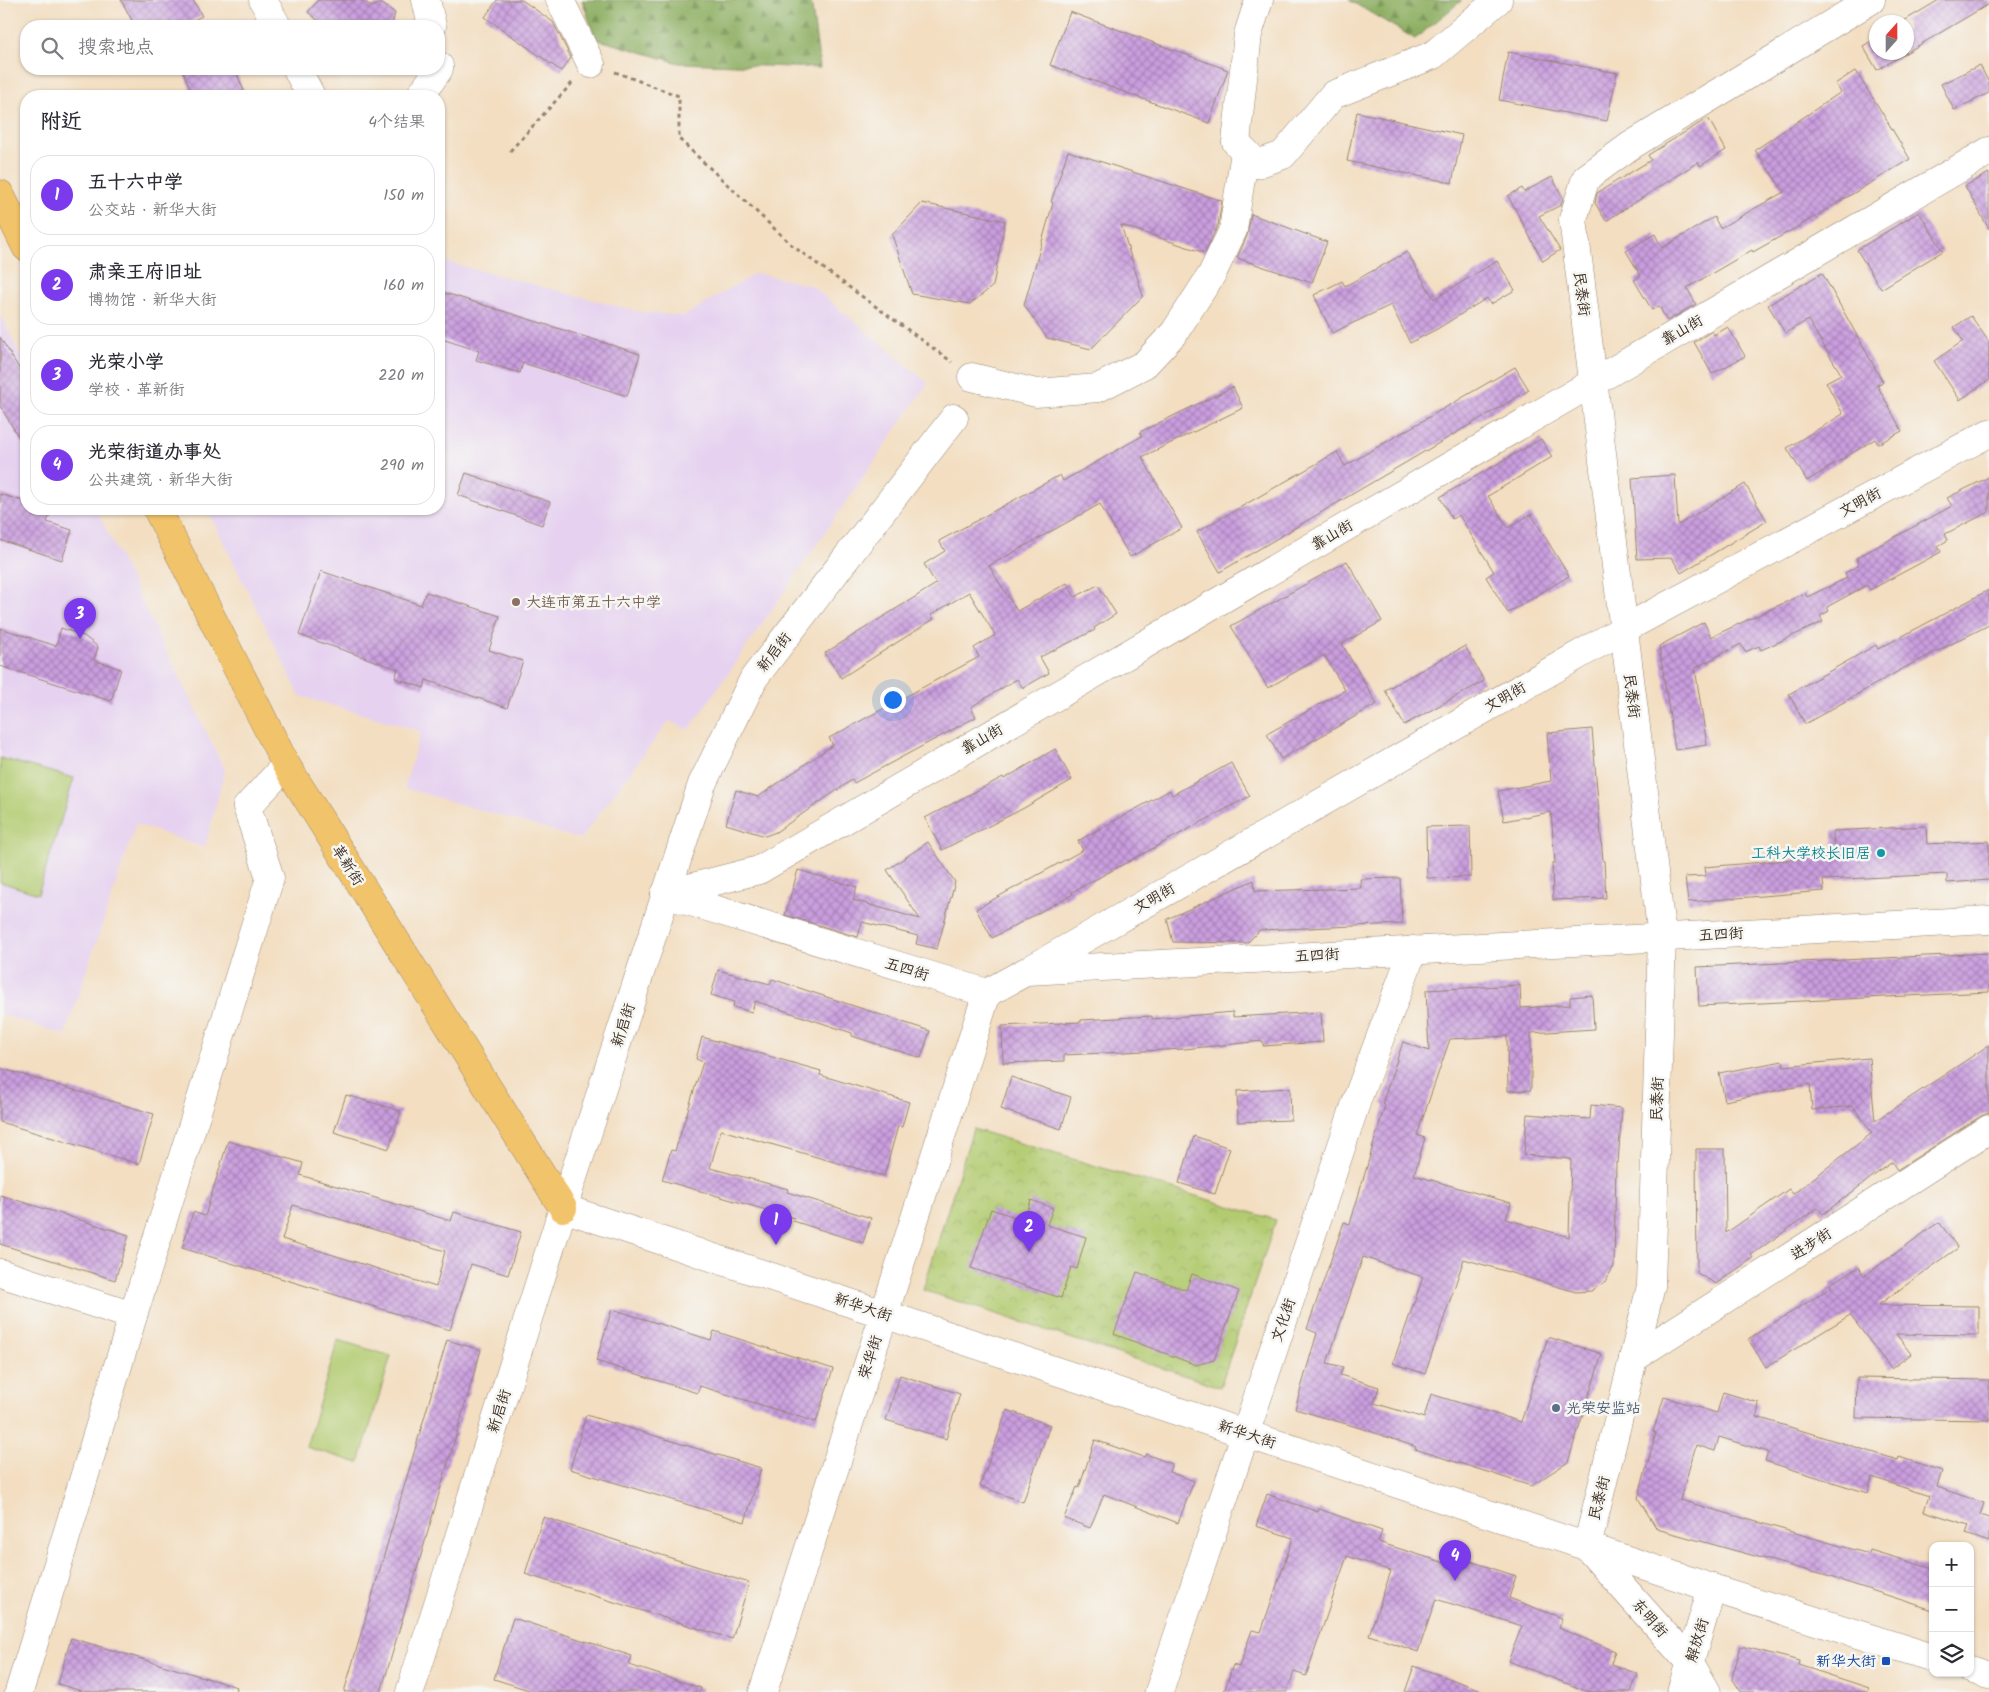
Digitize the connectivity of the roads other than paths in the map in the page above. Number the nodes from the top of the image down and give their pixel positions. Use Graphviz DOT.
graph roads {
  1 [pos="263,0"];
  2 [pos="426,0"];
  3 [pos="560,0"];
  4 [pos="1259,0"];
  5 [pos="1498,0"];
  6 [pos="1871,0"];
  7 [pos="274,20"];
  8 [pos="431,20"];
  9 [pos="591,64"];
  10 [pos="300,75"];
  11 [pos="435,75"];
  12 [pos="308,90"];
  13 [pos="424,90"];
  14 [pos="1989,151"];
  15 [pos="1245,152"];
  16 [pos="0,194"];
  17 [pos="20,235"];
  18 [pos="972,377"];
  19 [pos="1593,382"];
  20 [pos="954,418"];
  21 [pos="1989,433"];
  22 [pos="161,515"];
  23 [pos="1624,630"];
  24 [pos="286,765"];
  25 [pos="665,894"];
  26 [pos="1989,920"];
  27 [pos="1662,937"];
  28 [pos="1413,950"];
  29 [pos="1027,971"];
  30 [pos="987,993"];
  31 [pos="1989,1129"];
  32 [pos="563,1208"];
  33 [pos="0,1274"];
  34 [pos="884,1314"];
  35 [pos="132,1316"];
  36 [pos="1633,1358"];
  37 [pos="1245,1434"];
  38 [pos="1587,1547"];
  39 [pos="1712,1588"];
  40 [pos="1929,1657"];
  41 [pos="1690,1663"];
  42 [pos="1974,1670"];
  43 [pos="1989,1675"];
  44 [pos="19,1692"];
  45 [pos="410,1692"];
  46 [pos="763,1692"];
  47 [pos="1159,1692"];
  48 [pos="1681,1692"];
  49 [pos="1707,1692"];
  1 -- 7 [label="street"];
  2 -- 8 [label="street"];
  3 -- 9 [label="street"];
  4 -- 15 [label="street"];
  5 -- 15 [label="street"];
  6 -- 19 [label="street, 民泰街"];
  10 -- 12 [label="street"];
  11 -- 13 [label="street"];
  14 -- 19 [label="street, 靠山街"];
  15 -- 18 [label="street"];
  16 -- 17 [label="main road"];
  19 -- 23 [label="street, 民泰街"];
  19 -- 25 [label="street, 靠山街"];
  20 -- 25 [label="street, 新启街"];
  21 -- 23 [label="street, 文明街"];
  22 -- 24 [label="main road, 革新街"];
  23 -- 27 [label="street, 民泰街"];
  23 -- 29 [label="street, 文明街"];
  24 -- 32 [label="main road, 革新街"];
  24 -- 35 [label="street"];
  25 -- 30 [label="street, 五四街"];
  25 -- 32 [label="street, 新启街"];
  26 -- 27 [label="street, 五四街"];
  27 -- 28 [label="street, 五四街"];
  27 -- 36 [label="street, 民泰街"];
  28 -- 29 [label="street, 五四街"];
  28 -- 37 [label="street, 文化街"];
  29 -- 30 [label="street, 五四街"];
  30 -- 34 [label="street, 荣华街"];
  31 -- 36 [label="street, 进步街"];
  32 -- 34 [label="street, 新华大街"];
  32 -- 45 [label="street, 新启街"];
  33 -- 35 [label="street"];
  34 -- 37 [label="street, 新华大街"];
  34 -- 46 [label="street, 荣华街"];
  35 -- 44 [label="street"];
  36 -- 38 [label="street, 民泰街"];
  37 -- 38 [label="street, 新华大街"];
  37 -- 47 [label="street, 文化街"];
  38 -- 39 [label="street, 新华大街"];
  38 -- 41 [label="street, 东明街"];
  39 -- 40 [label="street, 新华大街"];
  39 -- 41 [label="street, 解放街"];
  41 -- 48 [label="street, 解放街"];
  41 -- 49 [label="street, 东明街"];
  42 -- 43 [label="street"];
}
